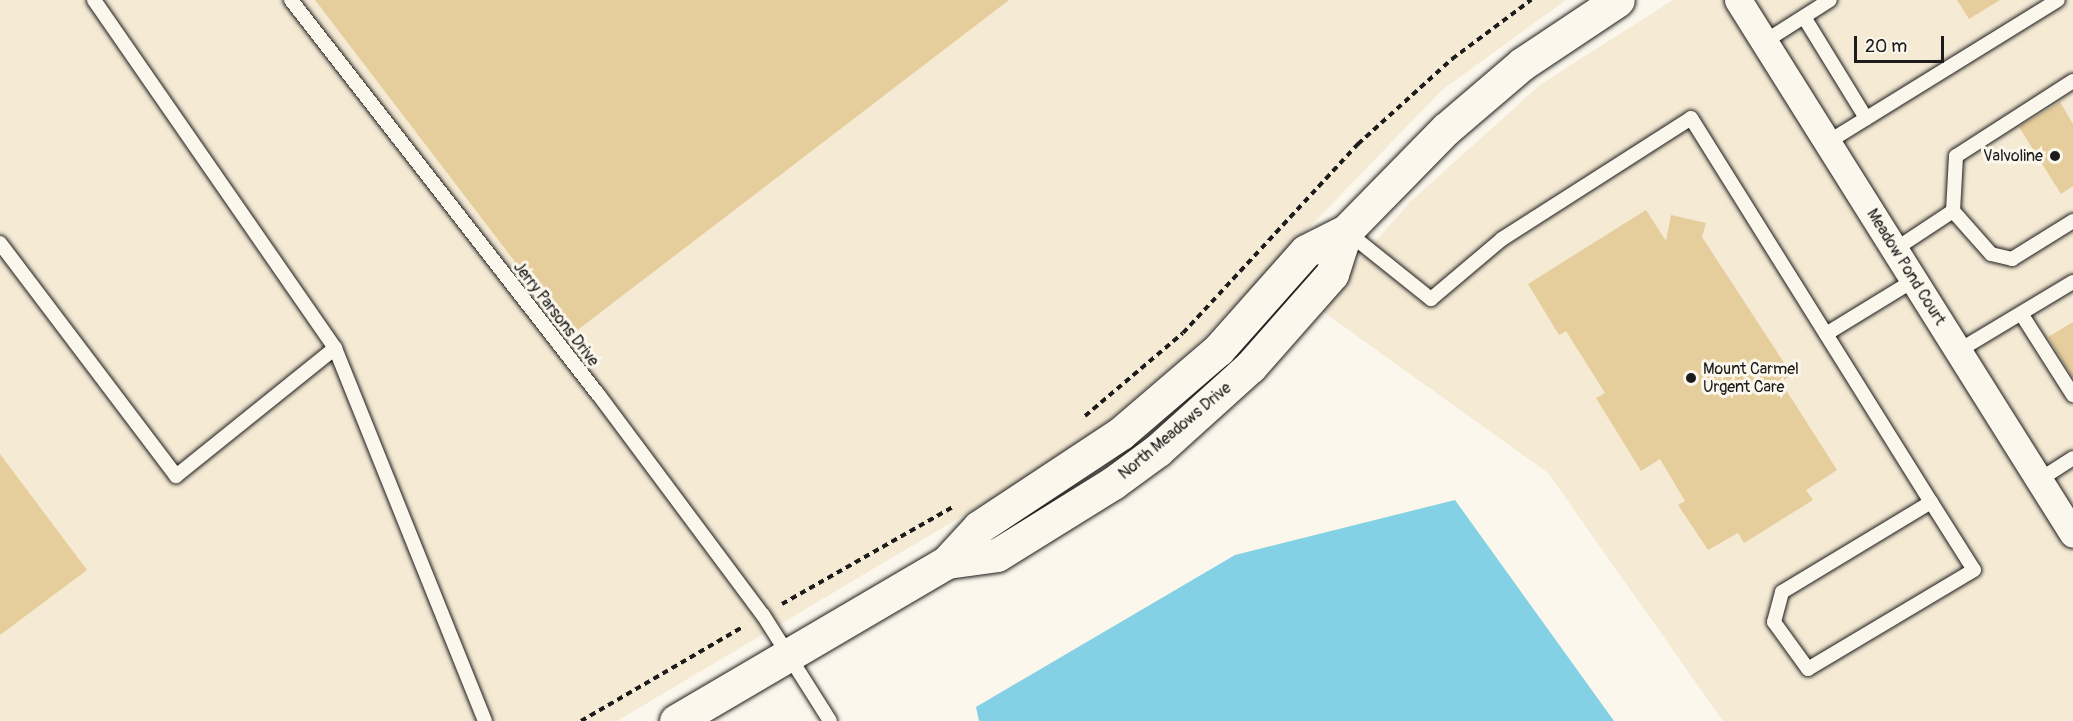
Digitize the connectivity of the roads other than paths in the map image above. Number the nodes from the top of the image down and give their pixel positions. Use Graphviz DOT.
graph roads {
  1 [pos="94,0"];
  2 [pos="291,0"];
  3 [pos="1618,0"];
  4 [pos="1738,0"];
  5 [pos="1830,0"];
  6 [pos="2058,0"];
  7 [pos="1804,17"];
  8 [pos="1764,42"];
  9 [pos="2073,81"];
  10 [pos="1866,118"];
  11 [pos="1828,142"];
  12 [pos="1953,210"];
  13 [pos="2073,221"];
  14 [pos="1346,231"];
  15 [pos="0,243"];
  16 [pos="1894,250"];
  17 [pos="1914,280"];
  18 [pos="2073,282"];
  19 [pos="2022,315"];
  20 [pos="1826,334"];
  21 [pos="335,348"];
  22 [pos="1958,351"];
  23 [pos="2073,395"];
  24 [pos="2073,458"];
  25 [pos="2039,480"];
  26 [pos="1931,502"];
  27 [pos="2073,534"];
  28 [pos="789,654"];
  29 [pos="485,721"];
  30 [pos="675,721"];
  31 [pos="830,721"];
  1 -- 21 [label="lane"];
  2 -- 28 [label="lane, Jerry Parsons Drive"];
  3 -- 14 [label="street, North Meadows Drive"];
  4 -- 8 [label="street, Meadow Pond Court"];
  5 -- 7 [label="lane"];
  6 -- 10 [label="lane"];
  7 -- 8 [label="lane"];
  7 -- 10 [label="lane"];
  8 -- 11 [label="street, Meadow Pond Court"];
  9 -- 12 [label="lane"];
  10 -- 11 [label="lane"];
  11 -- 16 [label="street, Meadow Pond Court"];
  12 -- 13 [label="lane"];
  12 -- 16 [label="lane"];
  14 -- 20 [label="lane"];
  14 -- 28 [label="street, North Meadows Drive"];
  15 -- 21 [label="lane"];
  16 -- 17 [label="street, Meadow Pond Court"];
  17 -- 20 [label="lane"];
  17 -- 22 [label="street, Meadow Pond Court"];
  18 -- 19 [label="lane"];
  19 -- 22 [label="lane"];
  19 -- 23 [label="lane"];
  20 -- 26 [label="lane"];
  21 -- 29 [label="lane"];
  22 -- 25 [label="street, Meadow Pond Court"];
  24 -- 25 [label="lane"];
  25 -- 27 [label="street, Meadow Pond Court"];
  26 -- 26 [label="lane"];
  28 -- 30 [label="street, North Meadows Drive"];
  28 -- 31 [label="lane, Jerry Parsons Drive"];
}
